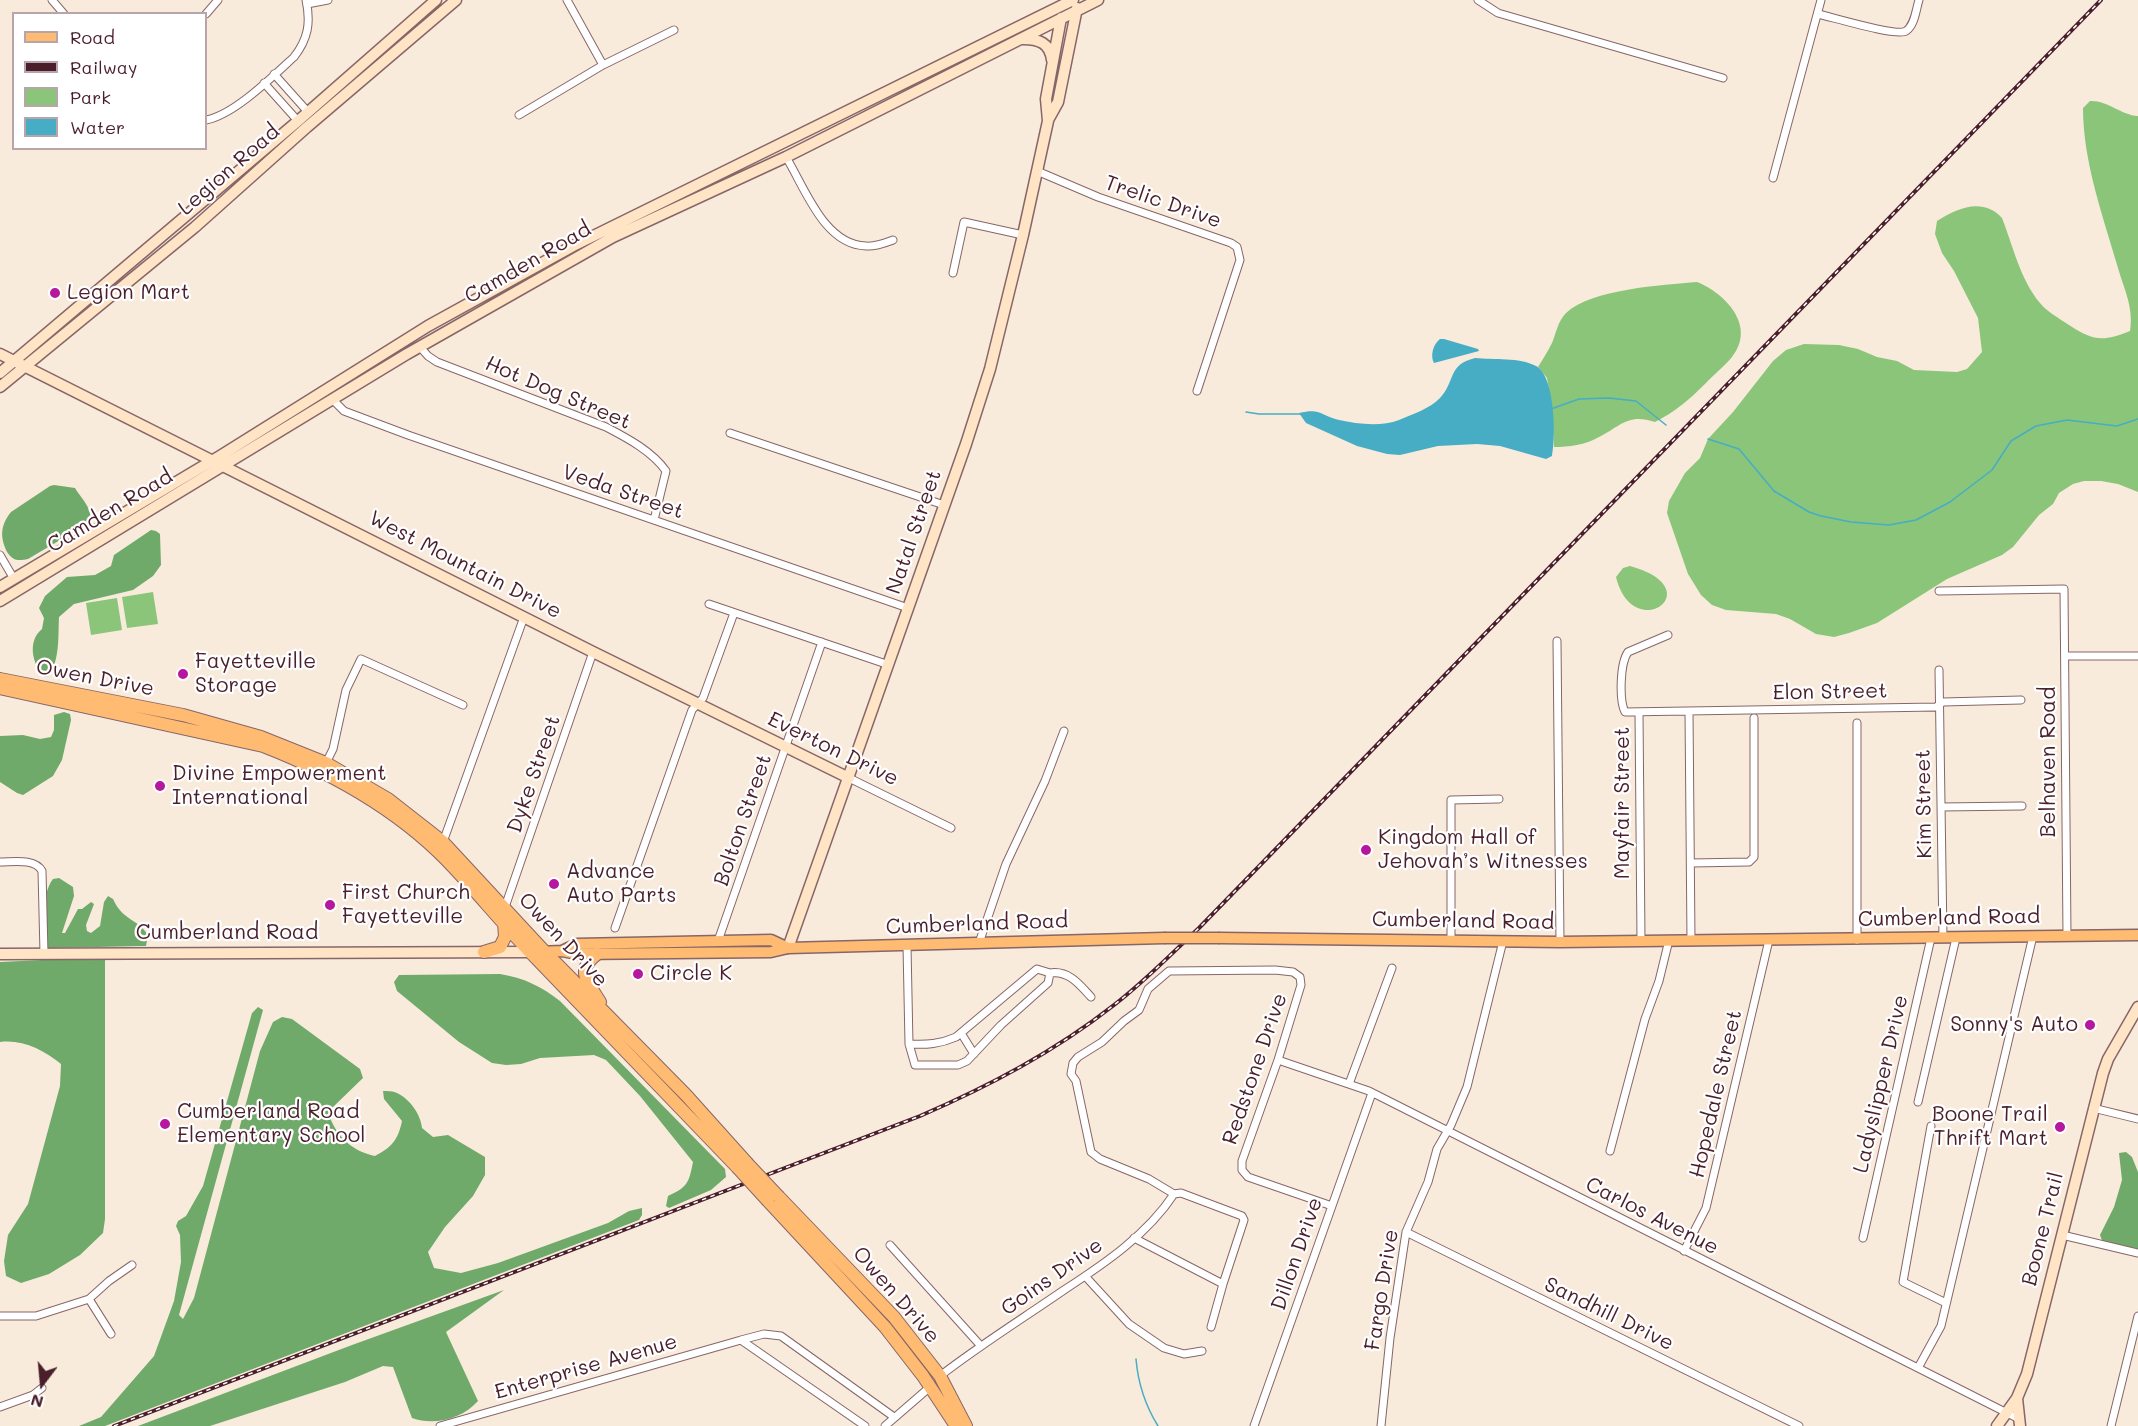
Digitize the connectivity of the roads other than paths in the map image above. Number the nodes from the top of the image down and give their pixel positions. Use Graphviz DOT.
graph roads {
  1 [pos="52,0"];
  2 [pos="218,0"];
  3 [pos="328,0"];
  4 [pos="436,0"];
  5 [pos="456,0"];
  6 [pos="567,0"];
  7 [pos="1079,0"];
  8 [pos="1098,0"];
  9 [pos="1478,0"];
  10 [pos="1821,0"];
  11 [pos="1919,0"];
  12 [pos="307,2"];
  13 [pos="1067,2"];
  14 [pos="448,4"];
  15 [pos="62,12"];
  16 [pos="1077,12"];
  17 [pos="207,13"];
  18 [pos="1818,14"];
  19 [pos="1060,21"];
  20 [pos="674,30"];
  21 [pos="396,35"];
  22 [pos="1019,40"];
  23 [pos="1052,63"];
  24 [pos="603,65"];
  25 [pos="274,74"];
  26 [pos="1723,78"];
  27 [pos="264,83"];
  28 [pos="308,112"];
  29 [pos="519,115"];
  30 [pos="319,117"];
  31 [pos="207,120"];
  32 [pos="298,121"];
  33 [pos="1048,121"];
  34 [pos="786,157"];
  35 [pos="265,165"];
  36 [pos="1037,171"];
  37 [pos="1773,178"];
  38 [pos="1023,235"];
  39 [pos="893,240"];
  40 [pos="953,273"];
  41 [pos="420,347"];
  42 [pos="0,354"];
  43 [pos="20,364"];
  44 [pos="0,373"];
  45 [pos="0,387"];
  46 [pos="1197,391"];
  47 [pos="333,400"];
  48 [pos="730,433"];
  49 [pos="213,460"];
  50 [pos="225,466"];
  51 [pos="944,505"];
  52 [pos="654,520"];
  53 [pos="0,555"];
  54 [pos="14,579"];
  55 [pos="0,587"];
  56 [pos="1939,591"];
  57 [pos="0,601"];
  58 [pos="709,604"];
  59 [pos="908,608"];
  60 [pos="734,613"];
  61 [pos="524,617"];
  62 [pos="1668,635"];
  63 [pos="1557,641"];
  64 [pos="822,642"];
  65 [pos="593,652"];
  66 [pos="2065,656"];
  67 [pos="2138,656"];
  68 [pos="889,665"];
  69 [pos="1939,670"];
  70 [pos="0,679"];
  71 [pos="0,688"];
  72 [pos="2021,700"];
  73 [pos="698,704"];
  74 [pos="464,705"];
  75 [pos="1939,705"];
  76 [pos="1689,711"];
  77 [pos="1639,712"];
  78 [pos="1754,718"];
  79 [pos="1857,723"];
  80 [pos="195,724"];
  81 [pos="1064,731"];
  82 [pos="786,747"];
  83 [pos="326,764"];
  84 [pos="849,778"];
  85 [pos="1499,799"];
  86 [pos="2022,806"];
  87 [pos="1941,807"];
  88 [pos="951,828"];
  89 [pos="443,842"];
  90 [pos="0,862"];
  91 [pos="1691,863"];
  92 [pos="505,907"];
  93 [pos="504,922"];
  94 [pos="615,928"];
  95 [pos="2138,935"];
  96 [pos="2032,936"];
  97 [pos="2067,936"];
  98 [pos="1937,938"];
  99 [pos="1956,938"];
  100 [pos="1669,940"];
  101 [pos="1691,940"];
  102 [pos="1769,940"];
  103 [pos="1857,940"];
  104 [pos="718,941"];
  105 [pos="1451,941"];
  106 [pos="1503,941"];
  107 [pos="1641,941"];
  108 [pos="1560,942"];
  109 [pos="979,943"];
  110 [pos="907,946"];
  111 [pos="788,948"];
  112 [pos="562,951"];
  113 [pos="484,952"];
  114 [pos="530,952"];
  115 [pos="545,952"];
  116 [pos="0,954"];
  117 [pos="44,954"];
  118 [pos="597,954"];
  119 [pos="1392,968"];
  120 [pos="1050,973"];
  121 [pos="1091,997"];
  122 [pos="2138,1007"];
  123 [pos="610,1019"];
  124 [pos="961,1033"];
  125 [pos="909,1044"];
  126 [pos="974,1054"];
  127 [pos="1278,1060"];
  128 [pos="1349,1084"];
  129 [pos="1372,1093"];
  130 [pos="1918,1102"];
  131 [pos="2093,1108"];
  132 [pos="2138,1119"];
  133 [pos="1931,1126"];
  134 [pos="1447,1131"];
  135 [pos="1610,1151"];
  136 [pos="742,1165"];
  137 [pos="1174,1194"];
  138 [pos="774,1199"];
  139 [pos="1332,1206"];
  140 [pos="1406,1232"];
  141 [pos="2062,1235"];
  142 [pos="1134,1238"];
  143 [pos="1863,1238"];
  144 [pos="890,1245"];
  145 [pos="1684,1251"];
  146 [pos="2138,1253"];
  147 [pos="132,1265"];
  148 [pos="1085,1276"];
  149 [pos="1223,1284"];
  150 [pos="89,1299"];
  151 [pos="1946,1303"];
  152 [pos="0,1316"];
  153 [pos="2138,1316"];
  154 [pos="1211,1327"];
  155 [pos="886,1329"];
  156 [pos="111,1334"];
  157 [pos="741,1340"];
  158 [pos="980,1345"];
  159 [pos="1202,1351"];
  160 [pos="1918,1368"];
  161 [pos="939,1376"];
  162 [pos="930,1387"];
  163 [pos="42,1388"];
  164 [pos="2017,1398"];
  165 [pos="0,1407"];
  166 [pos="2007,1412"];
  167 [pos="894,1417"];
  168 [pos="2020,1423"];
  169 [pos="440,1426"];
  170 [pos="865,1426"];
  171 [pos="885,1426"];
  172 [pos="956,1426"];
  173 [pos="961,1426"];
  174 [pos="966,1426"];
  175 [pos="1254,1426"];
  176 [pos="1381,1426"];
  177 [pos="1799,1426"];
  178 [pos="1997,1426"];
  179 [pos="2111,1426"];
  1 -- 15 [label="street"];
  2 -- 17 [label="street"];
  3 -- 12 [label="street"];
  4 -- 21 [label="street, Legion Road"];
  5 -- 14 [label="street, Legion Road"];
  6 -- 24 [label="street"];
  7 -- 16 [label="street, Natal Street"];
  8 -- 16 [label="street, Camden Road"];
  9 -- 26 [label="street"];
  10 -- 18 [label="street"];
  11 -- 18 [label="street"];
  12 -- 25 [label="street"];
  13 -- 19 [label="street, Natal Street"];
  13 -- 49 [label="street, Camden Road"];
  14 -- 30 [label="street, Legion Road"];
  16 -- 19 [label="street, Camden Road"];
  16 -- 33 [label="street, Natal Street"];
  18 -- 37 [label="street"];
  19 -- 22 [label="street, Camden Road"];
  19 -- 23 [label="street, Natal Street"];
  20 -- 24 [label="street"];
  21 -- 28 [label="street, Legion Road"];
  21 -- 30 [label="street"];
  22 -- 23 [label="street"];
  22 -- 34 [label="street, Camden Road"];
  23 -- 33 [label="street, Natal Street"];
  24 -- 29 [label="street"];
  25 -- 27 [label="street"];
  25 -- 28 [label="street"];
  27 -- 31 [label="street"];
  27 -- 32 [label="street"];
  28 -- 32 [label="street, Legion Road"];
  28 -- 35 [label="street"];
  30 -- 35 [label="street, Legion Road"];
  32 -- 43 [label="street, Legion Road"];
  33 -- 36 [label="street, Natal Street"];
  34 -- 39 [label="street"];
  34 -- 41 [label="street, Camden Road"];
  35 -- 43 [label="street, Legion Road"];
  36 -- 38 [label="street, Natal Street"];
  36 -- 46 [label="street, Trelic Drive"];
  38 -- 40 [label="street"];
  38 -- 51 [label="street, Natal Street"];
  41 -- 47 [label="street, Camden Road"];
  41 -- 52 [label="street, Hot Dog Street"];
  42 -- 43 [label="street, West Mountain Drive"];
  43 -- 44 [label="street"];
  43 -- 45 [label="street"];
  43 -- 49 [label="street, West Mountain Drive"];
  47 -- 50 [label="street, Camden Road"];
  47 -- 52 [label="street, Veda Street"];
  48 -- 51 [label="street"];
  49 -- 50 [label="street, West Mountain Drive"];
  49 -- 54 [label="street, Camden Road"];
  50 -- 57 [label="street, Camden Road"];
  50 -- 61 [label="street, West Mountain Drive"];
  51 -- 59 [label="street, Natal Street"];
  52 -- 59 [label="street, Veda Street"];
  53 -- 54 [label="street"];
  54 -- 55 [label="street, Camden Road"];
  56 -- 66 [label="street, Belhaven Road"];
  58 -- 60 [label="street"];
  59 -- 68 [label="street, Natal Street"];
  60 -- 64 [label="street"];
  60 -- 73 [label="street"];
  61 -- 65 [label="street, West Mountain Drive"];
  61 -- 89 [label="street"];
  62 -- 77 [label="street, Mayfair Street"];
  63 -- 108 [label="street"];
  64 -- 68 [label="street"];
  64 -- 82 [label="street, Bolton Street"];
  65 -- 73 [label="street, West Mountain Drive"];
  65 -- 92 [label="street, Dyke Street"];
  66 -- 67 [label="street"];
  66 -- 97 [label="street, Belhaven Road"];
  68 -- 84 [label="street, Natal Street"];
  69 -- 75 [label="street, Kim Street"];
  70 -- 80 [label="highway, Owen Drive"];
  71 -- 80 [label="highway, Owen Drive"];
  72 -- 75 [label="street, Elon Street"];
  73 -- 82 [label="street, Everton Drive"];
  73 -- 94 [label="street"];
  74 -- 83 [label="street"];
  75 -- 76 [label="street, Elon Street"];
  75 -- 87 [label="street, Kim Street"];
  76 -- 77 [label="street, Elon Street"];
  76 -- 91 [label="street"];
  77 -- 107 [label="street, Mayfair Street"];
  78 -- 91 [label="street"];
  79 -- 103 [label="street"];
  80 -- 83 [label="highway, Owen Drive"];
  80 -- 93 [label="highway, Owen Drive"];
  81 -- 109 [label="street"];
  82 -- 84 [label="street, Everton Drive"];
  82 -- 104 [label="street, Bolton Street"];
  83 -- 89 [label="highway, Owen Drive"];
  84 -- 88 [label="street, Everton Drive"];
  84 -- 111 [label="street, Natal Street"];
  85 -- 105 [label="street"];
  86 -- 87 [label="street"];
  87 -- 98 [label="street, Kim Street"];
  89 -- 92 [label="highway, Owen Drive"];
  90 -- 117 [label="street"];
  91 -- 101 [label="street"];
  92 -- 115 [label="highway, Owen Drive"];
  93 -- 113 [label="highway"];
  93 -- 114 [label="highway, Owen Drive"];
  95 -- 97 [label="main road, Cumberland Road"];
  96 -- 97 [label="main road, Cumberland Road"];
  96 -- 99 [label="main road, Cumberland Road"];
  96 -- 151 [label="street"];
  98 -- 99 [label="main road, Cumberland Road"];
  98 -- 103 [label="main road, Cumberland Road"];
  98 -- 143 [label="street, Ladyslipper Drive"];
  99 -- 130 [label="street"];
  100 -- 101 [label="main road, Cumberland Road"];
  100 -- 107 [label="main road, Cumberland Road"];
  100 -- 135 [label="street"];
  101 -- 102 [label="main road, Cumberland Road"];
  102 -- 103 [label="main road, Cumberland Road"];
  102 -- 145 [label="street, Hopedale Street"];
  104 -- 111 [label="main road, Cumberland Road"];
  104 -- 112 [label="main road, Cumberland Road"];
  105 -- 106 [label="main road, Cumberland Road"];
  105 -- 109 [label="main road, Cumberland Road, bridge"];
  106 -- 108 [label="main road, Cumberland Road"];
  106 -- 134 [label="street, Fargo Drive"];
  107 -- 108 [label="main road, Cumberland Road"];
  109 -- 110 [label="main road, Cumberland Road"];
  110 -- 111 [label="main road, Cumberland Road"];
  110 -- 125 [label="street"];
  111 -- 118 [label="main road, Cumberland Road"];
  112 -- 115 [label="main road, Cumberland Road"];
  112 -- 118 [label="main road, Cumberland Road"];
  113 -- 114 [label="street, Cumberland Road"];
  113 -- 117 [label="street, Cumberland Road"];
  114 -- 115 [label="main road, Cumberland Road"];
  114 -- 136 [label="highway, Owen Drive"];
  115 -- 123 [label="highway, Owen Drive"];
  116 -- 117 [label="street, Cumberland Road"];
  118 -- 123 [label="highway"];
  119 -- 128 [label="street"];
  120 -- 121 [label="street"];
  120 -- 124 [label="street"];
  120 -- 126 [label="street"];
  122 -- 131 [label="street, Boone Trail"];
  123 -- 136 [label="highway, Owen Drive"];
  124 -- 125 [label="street"];
  124 -- 126 [label="street"];
  125 -- 126 [label="street"];
  127 -- 128 [label="street, Carlos Avenue"];
  127 -- 137 [label="street, Redstone Drive"];
  127 -- 139 [label="street, Redstone Drive"];
  128 -- 129 [label="street, Carlos Avenue"];
  129 -- 134 [label="street, Carlos Avenue"];
  129 -- 139 [label="street, Dillon Drive"];
  131 -- 132 [label="street"];
  131 -- 141 [label="street, Boone Trail"];
  133 -- 151 [label="street"];
  134 -- 140 [label="street, Fargo Drive"];
  134 -- 145 [label="street, Carlos Avenue"];
  136 -- 138 [label="highway, Owen Drive, bridge"];
  137 -- 142 [label="street, Goins Drive"];
  137 -- 149 [label="street"];
  138 -- 155 [label="highway, Owen Drive"];
  138 -- 161 [label="highway, Owen Drive"];
  139 -- 175 [label="street, Dillon Drive"];
  140 -- 176 [label="street, Fargo Drive"];
  140 -- 177 [label="street, Sandhill Drive"];
  141 -- 146 [label="street"];
  141 -- 164 [label="street, Boone Trail"];
  142 -- 148 [label="street, Goins Drive"];
  142 -- 149 [label="street"];
  144 -- 158 [label="street"];
  145 -- 160 [label="street, Carlos Avenue"];
  147 -- 150 [label="street"];
  148 -- 158 [label="street, Goins Drive"];
  148 -- 159 [label="street"];
  149 -- 154 [label="street"];
  150 -- 152 [label="street"];
  150 -- 156 [label="street"];
  151 -- 160 [label="street"];
  153 -- 179 [label="street"];
  155 -- 161 [label="highway"];
  155 -- 162 [label="highway, Owen Drive"];
  157 -- 167 [label="street, Enterprise Avenue"];
  157 -- 169 [label="street, Enterprise Avenue"];
  157 -- 170 [label="street"];
  158 -- 161 [label="street, Goins Drive"];
  160 -- 166 [label="street, Carlos Avenue"];
  161 -- 174 [label="highway, Owen Drive"];
  162 -- 167 [label="street"];
  162 -- 172 [label="highway, Owen Drive"];
  162 -- 173 [label="highway"];
  163 -- 165 [label="street"];
  164 -- 166 [label="street, Boone Trail"];
  164 -- 168 [label="street"];
  166 -- 168 [label="street, Carlos Avenue"];
  166 -- 178 [label="street, Boone Trail"];
  167 -- 171 [label="street"];
}
